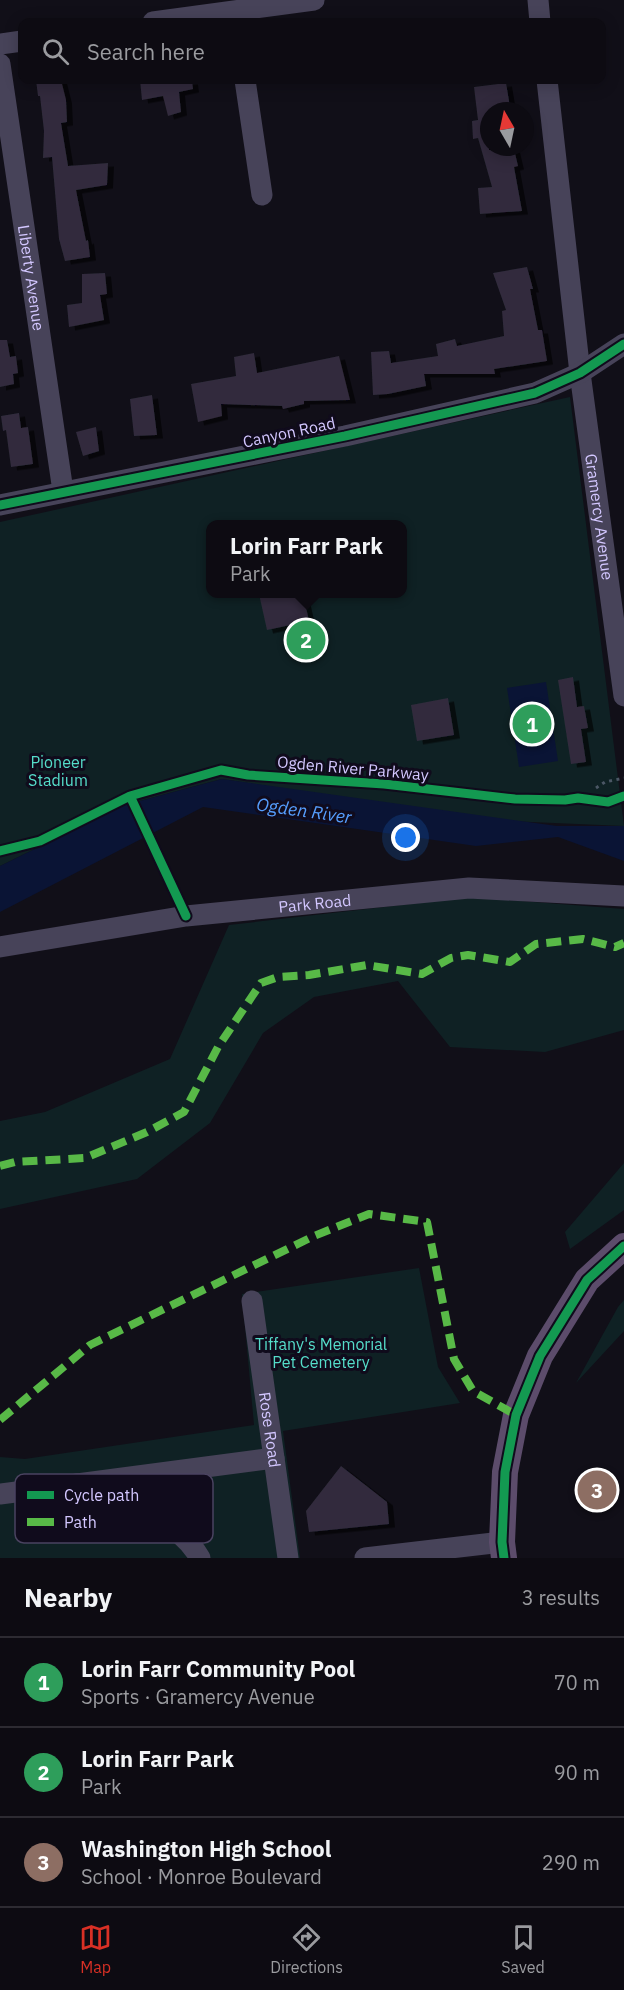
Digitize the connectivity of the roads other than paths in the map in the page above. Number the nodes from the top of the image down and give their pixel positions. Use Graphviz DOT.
graph roads {
  1 [pos="314,0"];
  2 [pos="538,0"];
  3 [pos="236,17"];
  4 [pos="219,18"];
  5 [pos="540,18"];
  6 [pos="18,42"];
  7 [pos="0,44"];
  8 [pos="0,64"];
  9 [pos="246,84"];
  10 [pos="547,84"];
  11 [pos="262,195"];
  12 [pos="624,344"];
  13 [pos="580,373"];
  14 [pos="63,491"];
  15 [pos="0,505"];
  16 [pos="617,587"];
  17 [pos="624,696"];
  18 [pos="624,896"];
  19 [pos="4,946"];
  20 [pos="624,1246"];
  21 [pos="252,1301"];
  22 [pos="274,1458"];
  23 [pos="152,1474"];
  24 [pos="15,1492"];
  25 [pos="0,1494"];
  26 [pos="188,1543"];
  27 [pos="503,1550"];
  28 [pos="201,1558"];
  29 [pos="288,1558"];
  30 [pos="364,1558"];
  1 -- 3 [label="street"];
  2 -- 5 [label="street"];
  3 -- 4 [label="street"];
  6 -- 7 [label="street"];
  8 -- 14 [label="street, Liberty Avenue"];
  9 -- 11 [label="street"];
  10 -- 13 [label="street"];
  12 -- 13 [label="street, Canyon Road"];
  13 -- 14 [label="street, Canyon Road"];
  13 -- 16 [label="street, Gramercy Avenue"];
  14 -- 15 [label="street, Canyon Road"];
  16 -- 17 [label="street, Gramercy Avenue"];
  18 -- 19 [label="street, Park Road"];
  20 -- 27 [label="main road"];
  21 -- 22 [label="street, Rose Road"];
  22 -- 23 [label="street"];
  22 -- 29 [label="street, Rose Road"];
  24 -- 25 [label="street"];
  26 -- 28 [label="street"];
  27 -- 30 [label="street"];
}
